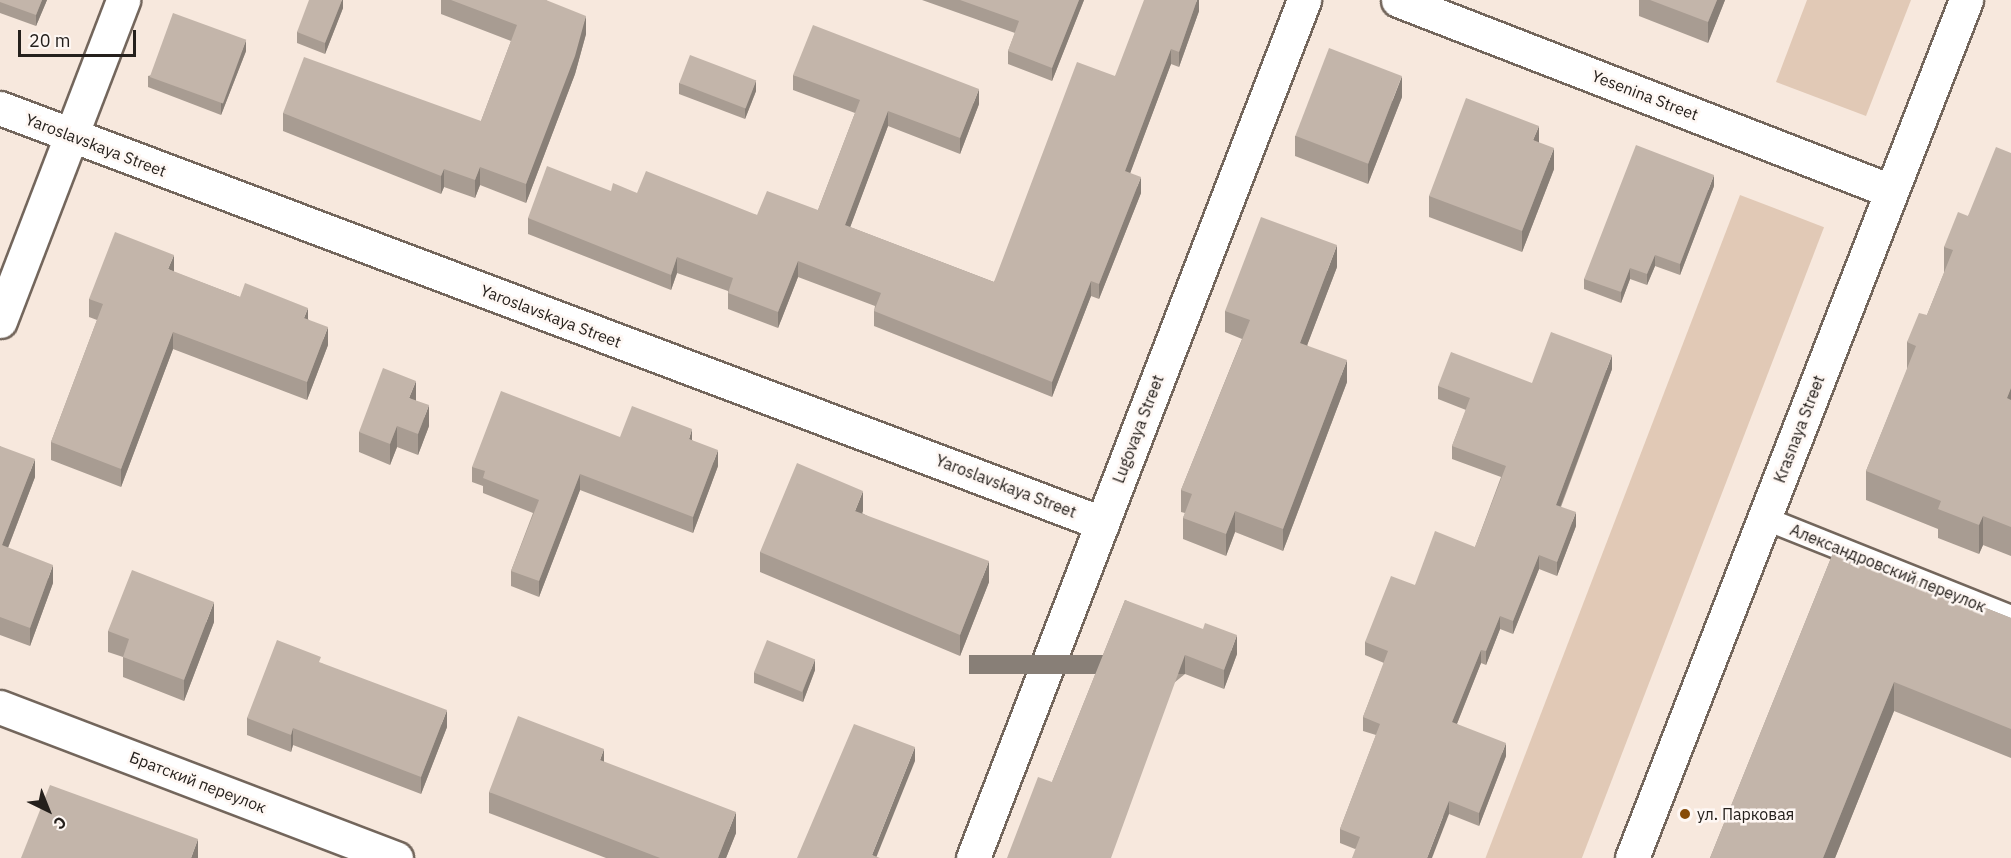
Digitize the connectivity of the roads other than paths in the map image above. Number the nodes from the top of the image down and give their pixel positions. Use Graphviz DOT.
graph roads {
  1 [pos="123,0"];
  2 [pos="1304,0"];
  3 [pos="1398,0"];
  4 [pos="1966,0"];
  5 [pos="0,108"];
  6 [pos="71,136"];
  7 [pos="1891,191"];
  8 [pos="0,321"];
  9 [pos="1764,519"];
  10 [pos="1102,523"];
  11 [pos="2011,617"];
  12 [pos="0,707"];
  13 [pos="396,858"];
  14 [pos="973,858"];
  15 [pos="1632,858"];
  1 -- 6 [label="street"];
  2 -- 10 [label="street, Lugovaya Street"];
  3 -- 7 [label="street, Yesenina Street"];
  4 -- 7 [label="street, Krasnaya Street"];
  5 -- 6 [label="street, Yaroslavskaya Street"];
  6 -- 8 [label="street"];
  6 -- 10 [label="street, Yaroslavskaya Street"];
  7 -- 9 [label="street, Krasnaya Street"];
  9 -- 11 [label="lane, Александровский переулок"];
  9 -- 15 [label="street, Krasnaya Street"];
  10 -- 14 [label="street, Lugovaya Street"];
  12 -- 13 [label="street, Братский переулок"];
}
